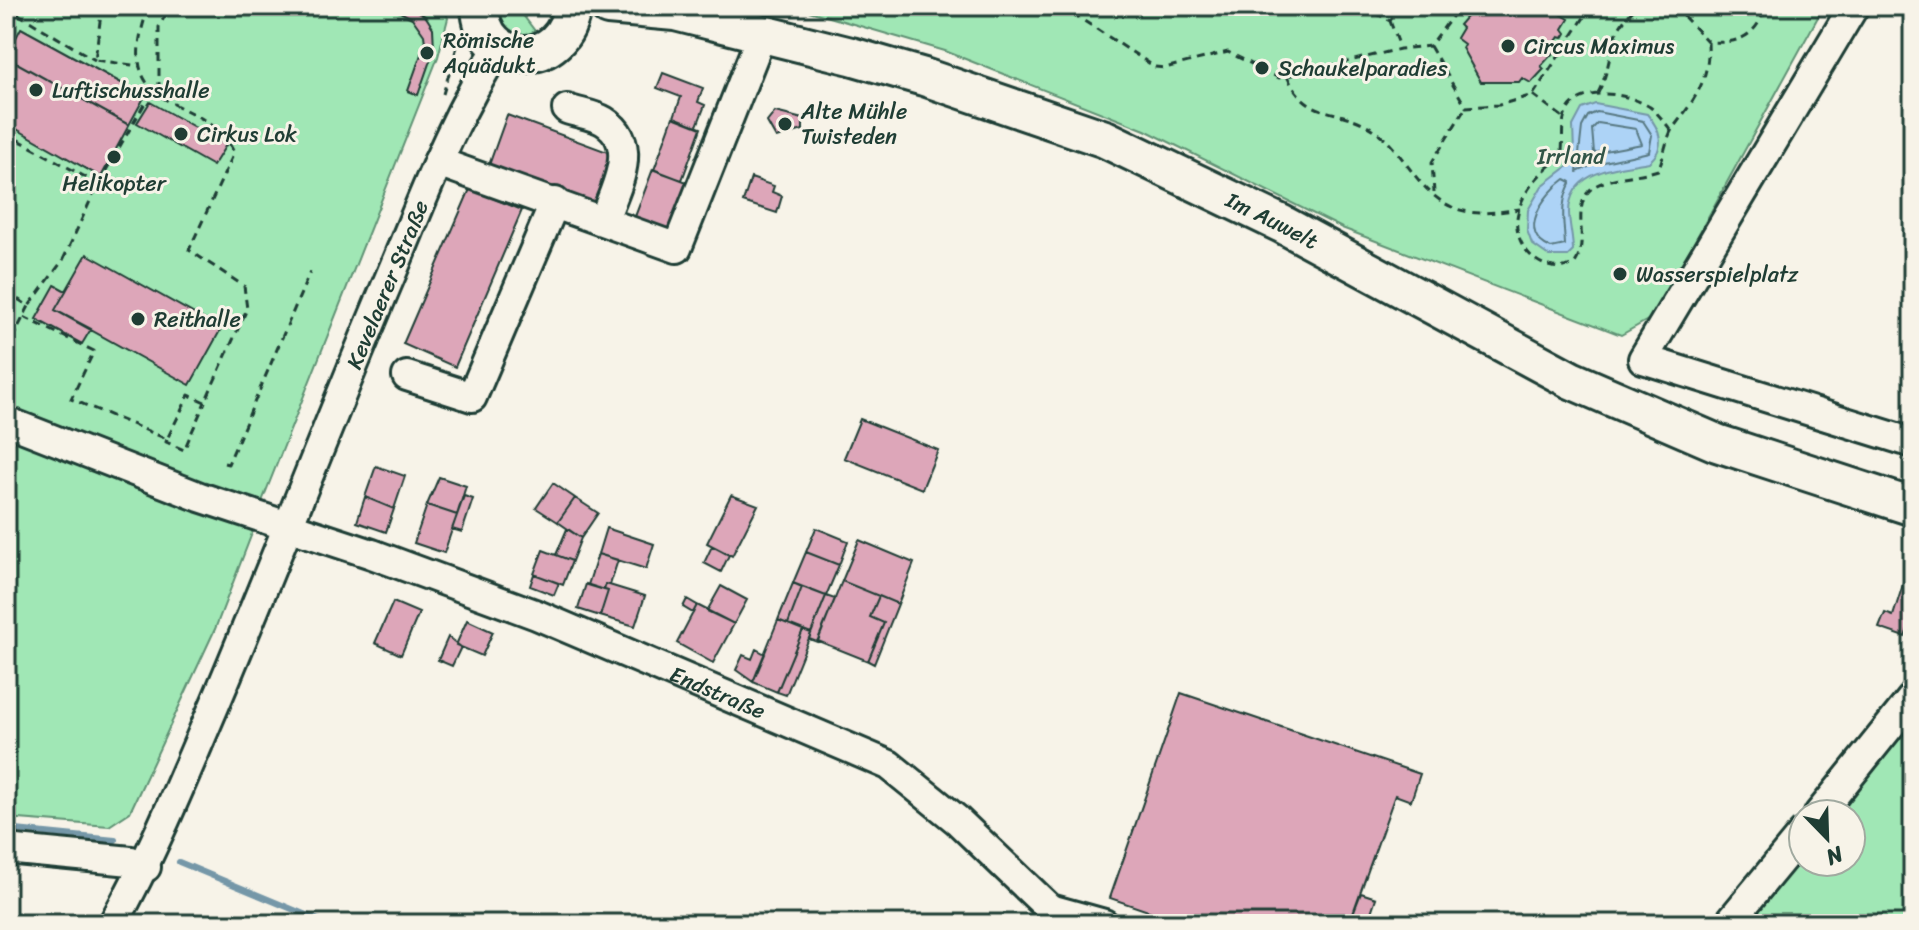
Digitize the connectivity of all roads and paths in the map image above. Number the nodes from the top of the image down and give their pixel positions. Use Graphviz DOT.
graph roads {
  1 [pos="102,6"];
  2 [pos="149,6"];
  3 [pos="170,6"];
  4 [pos="343,6"];
  5 [pos="360,6"];
  6 [pos="480,6"];
  7 [pos="572,6"];
  8 [pos="608,6"];
  9 [pos="1061,6"];
  10 [pos="1363,6"];
  11 [pos="1400,6"];
  12 [pos="1460,6"];
  13 [pos="1583,6"];
  14 [pos="1638,6"];
  15 [pos="1674,6"];
  16 [pos="1766,6"];
  17 [pos="1854,6"];
  18 [pos="6,7"];
  19 [pos="1390,21"];
  20 [pos="762,34"];
  21 [pos="1708,42"];
  22 [pos="1430,46"];
  23 [pos="499,47"];
  24 [pos="1400,49"];
  25 [pos="95,60"];
  26 [pos="139,66"];
  27 [pos="1287,76"];
  28 [pos="152,91"];
  29 [pos="1598,93"];
  30 [pos="1533,95"];
  31 [pos="1466,107"];
  32 [pos="567,109"];
  33 [pos="1564,118"];
  34 [pos="1671,130"];
  35 [pos="6,133"];
  36 [pos="21,141"];
  37 [pos="438,162"];
  38 [pos="6,167"];
  39 [pos="98,184"];
  40 [pos="1434,195"];
  41 [pos="555,202"];
  42 [pos="1520,209"];
  43 [pos="604,219"];
  44 [pos="310,272"];
  45 [pos="6,292"];
  46 [pos="29,306"];
  47 [pos="24,317"];
  48 [pos="6,351"];
  49 [pos="407,376"];
  50 [pos="205,402"];
  51 [pos="6,421"];
  52 [pos="167,439"];
  53 [pos="1913,443"];
  54 [pos="224,463"];
  55 [pos="1913,507"];
  56 [pos="290,528"];
  57 [pos="1913,697"];
  58 [pos="1832,798"];
  59 [pos="6,849"];
  60 [pos="1787,852"];
  61 [pos="146,867"];
  62 [pos="1044,917"];
  63 [pos="113,924"];
  64 [pos="1104,924"];
  65 [pos="1728,924"];
  1 -- 25 [label="path"];
  2 -- 26 [label="path"];
  3 -- 28 [label="path"];
  4 -- 5 [label="path"];
  6 -- 23 [label="main road"];
  7 -- 23 [label="main road"];
  8 -- 20 [label="main road, Im Auwelt"];
  9 -- 27 [label="path"];
  10 -- 19 [label="path"];
  11 -- 19 [label="path"];
  12 -- 22 [label="path"];
  13 -- 30 [label="path"];
  14 -- 29 [label="path"];
  15 -- 21 [label="path"];
  16 -- 21 [label="path"];
  17 -- 53 [label="street"];
  18 -- 25 [label="path"];
  19 -- 24 [label="path"];
  20 -- 43 [label="street"];
  20 -- 55 [label="main road, Im Auwelt"];
  21 -- 34 [label="path"];
  22 -- 24 [label="path"];
  22 -- 31 [label="path"];
  23 -- 37 [label="street, Kevelaerer Straße"];
  24 -- 27 [label="path"];
  25 -- 26 [label="path"];
  26 -- 28 [label="path"];
  27 -- 40 [label="path"];
  28 -- 39 [label="path"];
  28 -- 50 [label="path"];
  29 -- 33 [label="path"];
  29 -- 34 [label="path"];
  30 -- 31 [label="path"];
  30 -- 33 [label="path"];
  31 -- 40 [label="path"];
  32 -- 43 [label="street"];
  33 -- 42 [label="path"];
  34 -- 42 [label="path"];
  35 -- 36 [label="path"];
  36 -- 38 [label="path"];
  36 -- 39 [label="path"];
  37 -- 41 [label="street"];
  37 -- 56 [label="street, Kevelaerer Straße"];
  39 -- 46 [label="path"];
  40 -- 42 [label="path"];
  41 -- 43 [label="street"];
  41 -- 49 [label="street"];
  44 -- 54 [label="path"];
  45 -- 46 [label="path"];
  46 -- 47 [label="path"];
  47 -- 48 [label="path"];
  47 -- 52 [label="path"];
  50 -- 52 [label="path"];
  50 -- 52 [label="path"];
  51 -- 56 [label="street"];
  56 -- 61 [label="street, Kevelaerer Straße"];
  56 -- 62 [label="street, Endstraße"];
  57 -- 58 [label="street"];
  59 -- 61 [label="street"];
  60 -- 65 [label="street"];
  61 -- 63 [label="street, Kevelaerer Straße"];
  62 -- 64 [label="street, Endstraße"];
}
